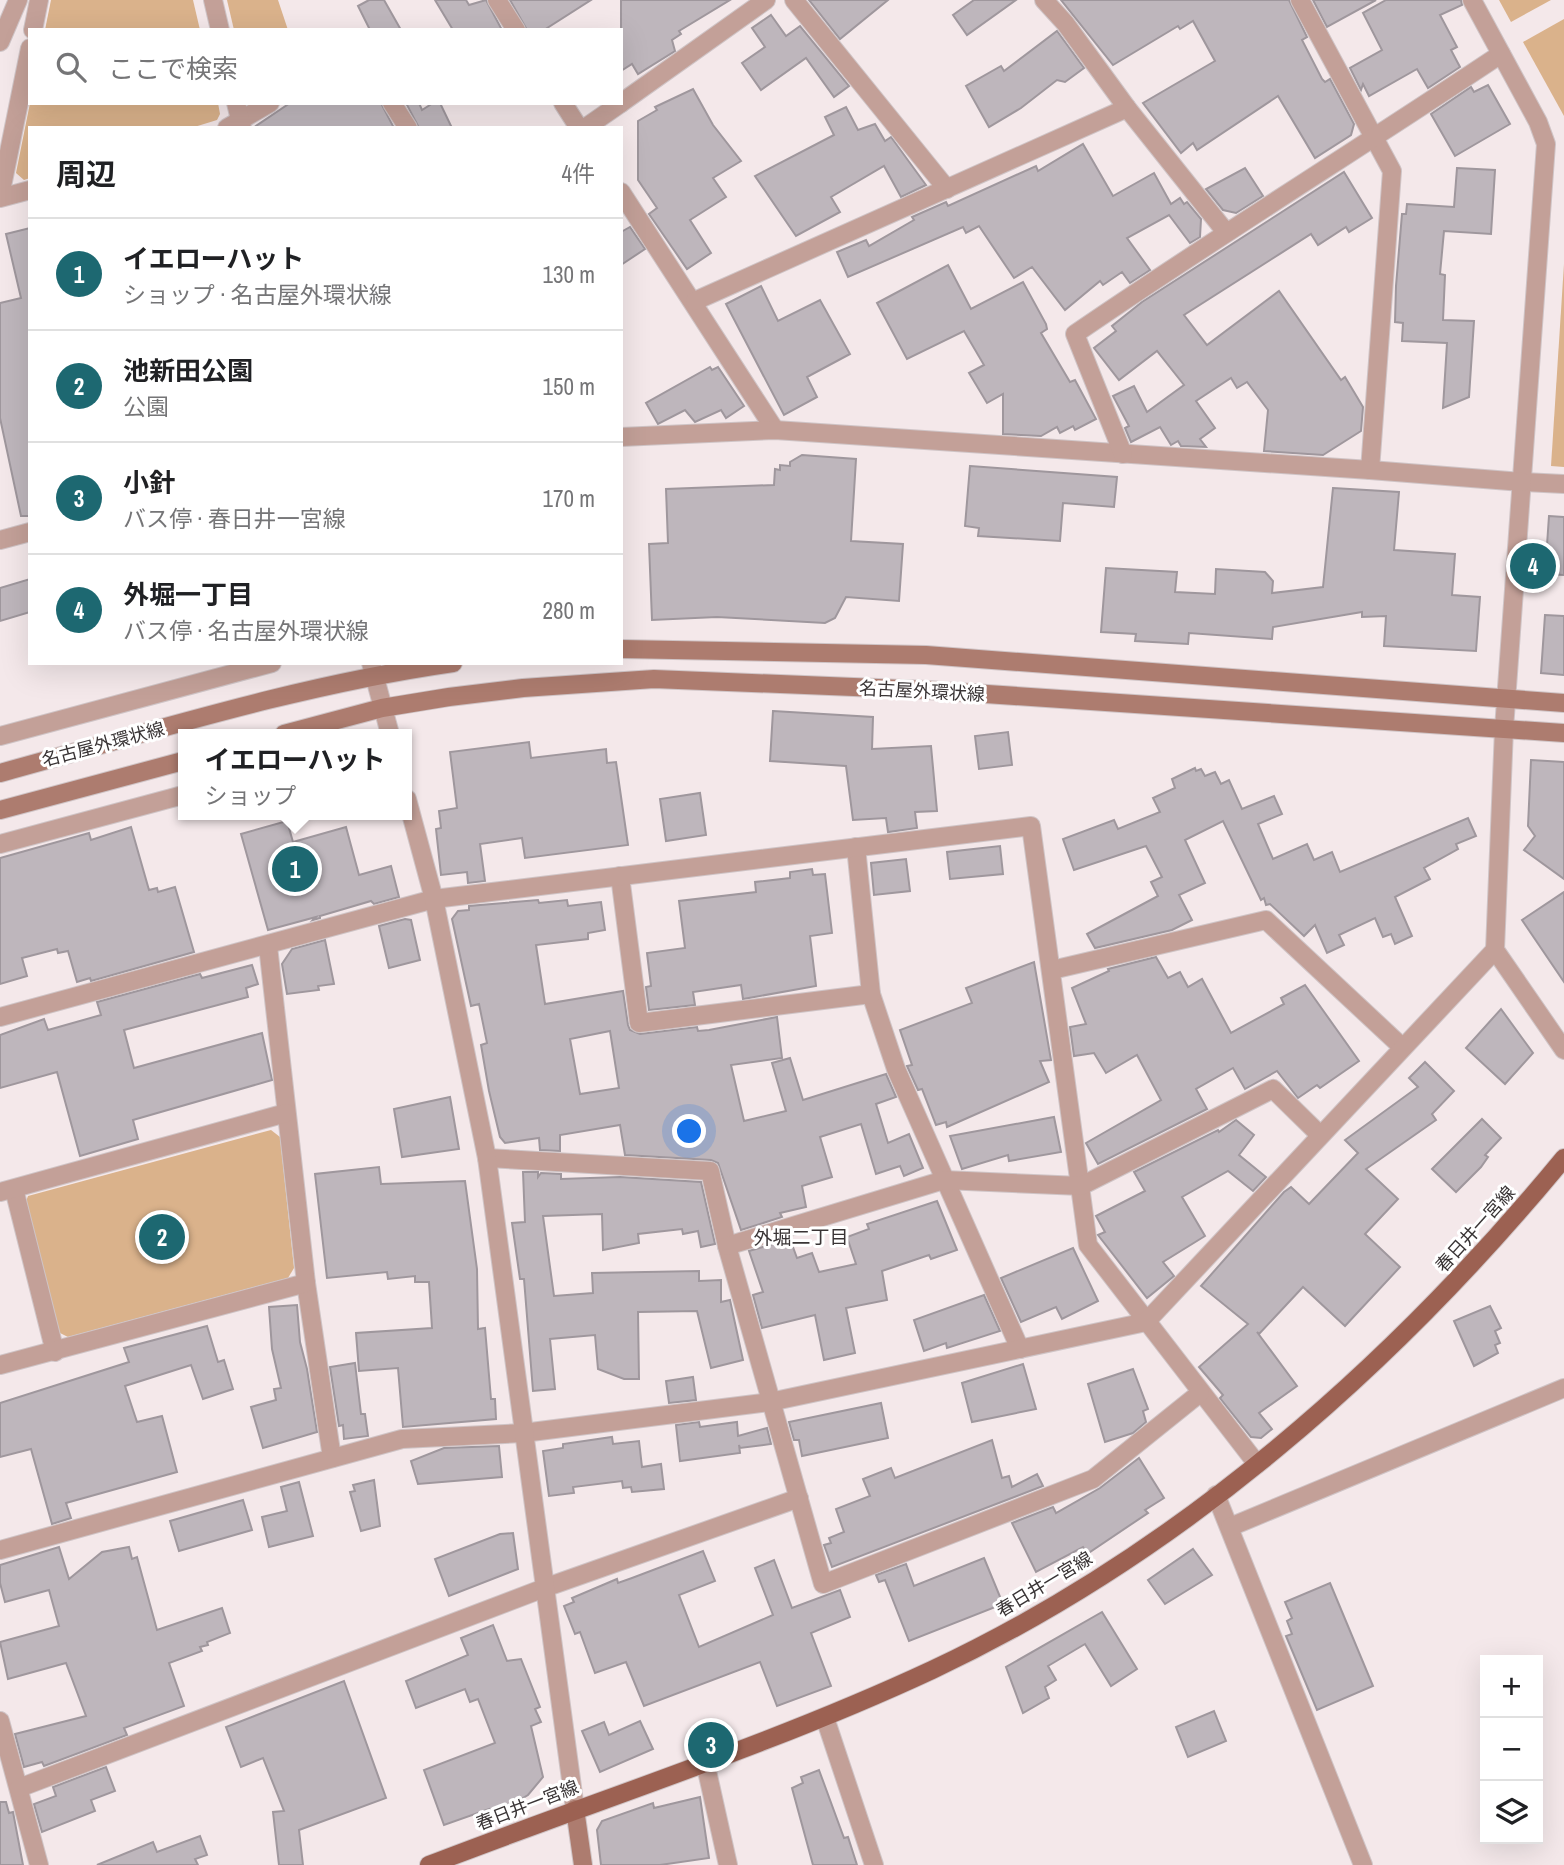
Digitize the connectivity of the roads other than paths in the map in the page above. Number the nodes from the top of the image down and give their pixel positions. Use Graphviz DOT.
graph roads {
  1 [pos="18,0"];
  2 [pos="39,0"];
  3 [pos="213,0"];
  4 [pos="497,0"];
  5 [pos="766,0"];
  6 [pos="794,0"];
  7 [pos="1044,0"];
  8 [pos="1300,0"];
  9 [pos="1472,0"];
  10 [pos="33,28"];
  11 [pos="220,28"];
  12 [pos="515,28"];
  13 [pos="0,42"];
  14 [pos="1501,54"];
  15 [pos="28,58"];
  16 [pos="623,102"];
  17 [pos="266,105"];
  18 [pos="393,105"];
  19 [pos="564,105"];
  20 [pos="618,105"];
  21 [pos="1127,108"];
  22 [pos="236,120"];
  23 [pos="407,126"];
  24 [pos="578,126"];
  25 [pos="588,126"];
  26 [pos="1376,137"];
  27 [pos="947,189"];
  28 [pos="28,190"];
  29 [pos="623,194"];
  30 [pos="0,197"];
  31 [pos="1225,231"];
  32 [pos="695,301"];
  33 [pos="775,430"];
  34 [pos="623,437"];
  35 [pos="1122,454"];
  36 [pos="1370,470"];
  37 [pos="1522,482"];
  38 [pos="1564,484"];
  39 [pos="28,533"];
  40 [pos="0,540"];
  41 [pos="623,649"];
  42 [pos="265,665"];
  43 [pos="426,665"];
  44 [pos="372,669"];
  45 [pos="1507,699"];
  46 [pos="1564,703"];
  47 [pos="382,708"];
  48 [pos="303,729"];
  49 [pos="388,729"];
  50 [pos="1504,729"];
  51 [pos="1564,733"];
  52 [pos="0,736"];
  53 [pos="178,762"];
  54 [pos="0,773"];
  55 [pos="178,796"];
  56 [pos="0,810"];
  57 [pos="412,818"];
  58 [pos="0,844"];
  59 [pos="856,847"];
  60 [pos="620,876"];
  61 [pos="434,899"];
  62 [pos="268,946"];
  63 [pos="1495,950"];
  64 [pos="1052,970"];
  65 [pos="871,993"];
  66 [pos="0,1017"];
  67 [pos="1402,1047"];
  68 [pos="1564,1050"];
  69 [pos="286,1113"];
  70 [pos="1320,1135"];
  71 [pos="487,1158"];
  72 [pos="1564,1158"];
  73 [pos="944,1180"];
  74 [pos="1081,1186"];
  75 [pos="7,1190"];
  76 [pos="727,1246"];
  77 [pos="306,1283"];
  78 [pos="1146,1322"];
  79 [pos="1020,1349"];
  80 [pos="55,1352"];
  81 [pos="0,1366"];
  82 [pos="1564,1388"];
  83 [pos="1200,1393"];
  84 [pos="770,1402"];
  85 [pos="523,1433"];
  86 [pos="332,1458"];
  87 [pos="1257,1464"];
  88 [pos="1216,1495"];
  89 [pos="799,1498"];
  90 [pos="1230,1527"];
  91 [pos="0,1550"];
  92 [pos="547,1587"];
  93 [pos="825,1718"];
  94 [pos="0,1721"];
  95 [pos="705,1762"];
  96 [pos="19,1788"];
  97 [pos="575,1809"];
  98 [pos="39,1865"];
  99 [pos="429,1865"];
  100 [pos="583,1865"];
  101 [pos="728,1865"];
  102 [pos="874,1865"];
  103 [pos="1363,1865"];
  1 -- 13 [label="street"];
  2 -- 10 [label="street"];
  3 -- 11 [label="street"];
  4 -- 12 [label="street"];
  5 -- 16 [label="street"];
  6 -- 27 [label="street"];
  7 -- 21 [label="street"];
  8 -- 26 [label="street"];
  9 -- 14 [label="street"];
  14 -- 26 [label="street"];
  14 -- 37 [label="street"];
  15 -- 30 [label="street"];
  17 -- 22 [label="street"];
  18 -- 23 [label="street"];
  19 -- 24 [label="street"];
  20 -- 25 [label="street"];
  21 -- 27 [label="street"];
  21 -- 31 [label="street"];
  26 -- 31 [label="street"];
  26 -- 36 [label="street"];
  27 -- 32 [label="street"];
  28 -- 30 [label="street"];
  29 -- 32 [label="street"];
  31 -- 35 [label="street"];
  32 -- 33 [label="street"];
  33 -- 34 [label="street"];
  33 -- 35 [label="street"];
  35 -- 36 [label="street"];
  36 -- 37 [label="street"];
  37 -- 38 [label="street"];
  37 -- 45 [label="street"];
  39 -- 40 [label="street"];
  41 -- 45 [label="main road, 名古屋外環状線"];
  42 -- 52 [label="street"];
  43 -- 44 [label="main road, 名古屋外環状線"];
  44 -- 47 [label="street"];
  44 -- 54 [label="main road, 名古屋外環状線"];
  45 -- 46 [label="main road, 名古屋外環状線"];
  45 -- 50 [label="street"];
  47 -- 48 [label="main road, 名古屋外環状線"];
  47 -- 49 [label="street"];
  47 -- 50 [label="main road, 名古屋外環状線"];
  50 -- 51 [label="main road, 名古屋外環状線"];
  50 -- 63 [label="street"];
  53 -- 56 [label="main road"];
  55 -- 58 [label="street"];
  57 -- 61 [label="street"];
  59 -- 60 [label="street"];
  59 -- 64 [label="street"];
  59 -- 65 [label="street"];
  60 -- 61 [label="street"];
  60 -- 65 [label="street"];
  61 -- 62 [label="street"];
  61 -- 71 [label="street"];
  62 -- 66 [label="street"];
  62 -- 69 [label="street"];
  63 -- 67 [label="street"];
  63 -- 68 [label="street"];
  64 -- 67 [label="street"];
  64 -- 74 [label="street"];
  65 -- 73 [label="street"];
  67 -- 70 [label="street"];
  69 -- 75 [label="street"];
  69 -- 77 [label="street"];
  70 -- 74 [label="street"];
  70 -- 78 [label="street"];
  71 -- 76 [label="street"];
  71 -- 85 [label="street"];
  72 -- 87 [label="main road, 春日井一宮線"];
  73 -- 74 [label="street"];
  73 -- 76 [label="street"];
  73 -- 79 [label="street"];
  74 -- 78 [label="street"];
  75 -- 80 [label="street"];
  76 -- 84 [label="street"];
  77 -- 80 [label="street"];
  77 -- 86 [label="street"];
  78 -- 79 [label="street"];
  78 -- 83 [label="street"];
  79 -- 84 [label="street"];
  80 -- 81 [label="street"];
  82 -- 90 [label="street"];
  83 -- 87 [label="street"];
  83 -- 89 [label="street"];
  84 -- 85 [label="street"];
  84 -- 89 [label="street"];
  85 -- 86 [label="street"];
  85 -- 92 [label="street"];
  86 -- 91 [label="street"];
  87 -- 88 [label="main road, 春日井一宮線"];
  88 -- 90 [label="street"];
  88 -- 93 [label="main road, 春日井一宮線"];
  89 -- 92 [label="street"];
  90 -- 103 [label="street"];
  92 -- 96 [label="street"];
  92 -- 97 [label="street"];
  93 -- 95 [label="main road, 春日井一宮線"];
  93 -- 102 [label="street"];
  94 -- 96 [label="street"];
  95 -- 97 [label="main road, 春日井一宮線"];
  95 -- 101 [label="street"];
  96 -- 98 [label="street"];
  97 -- 99 [label="main road, 春日井一宮線"];
  97 -- 100 [label="main road"];
}
